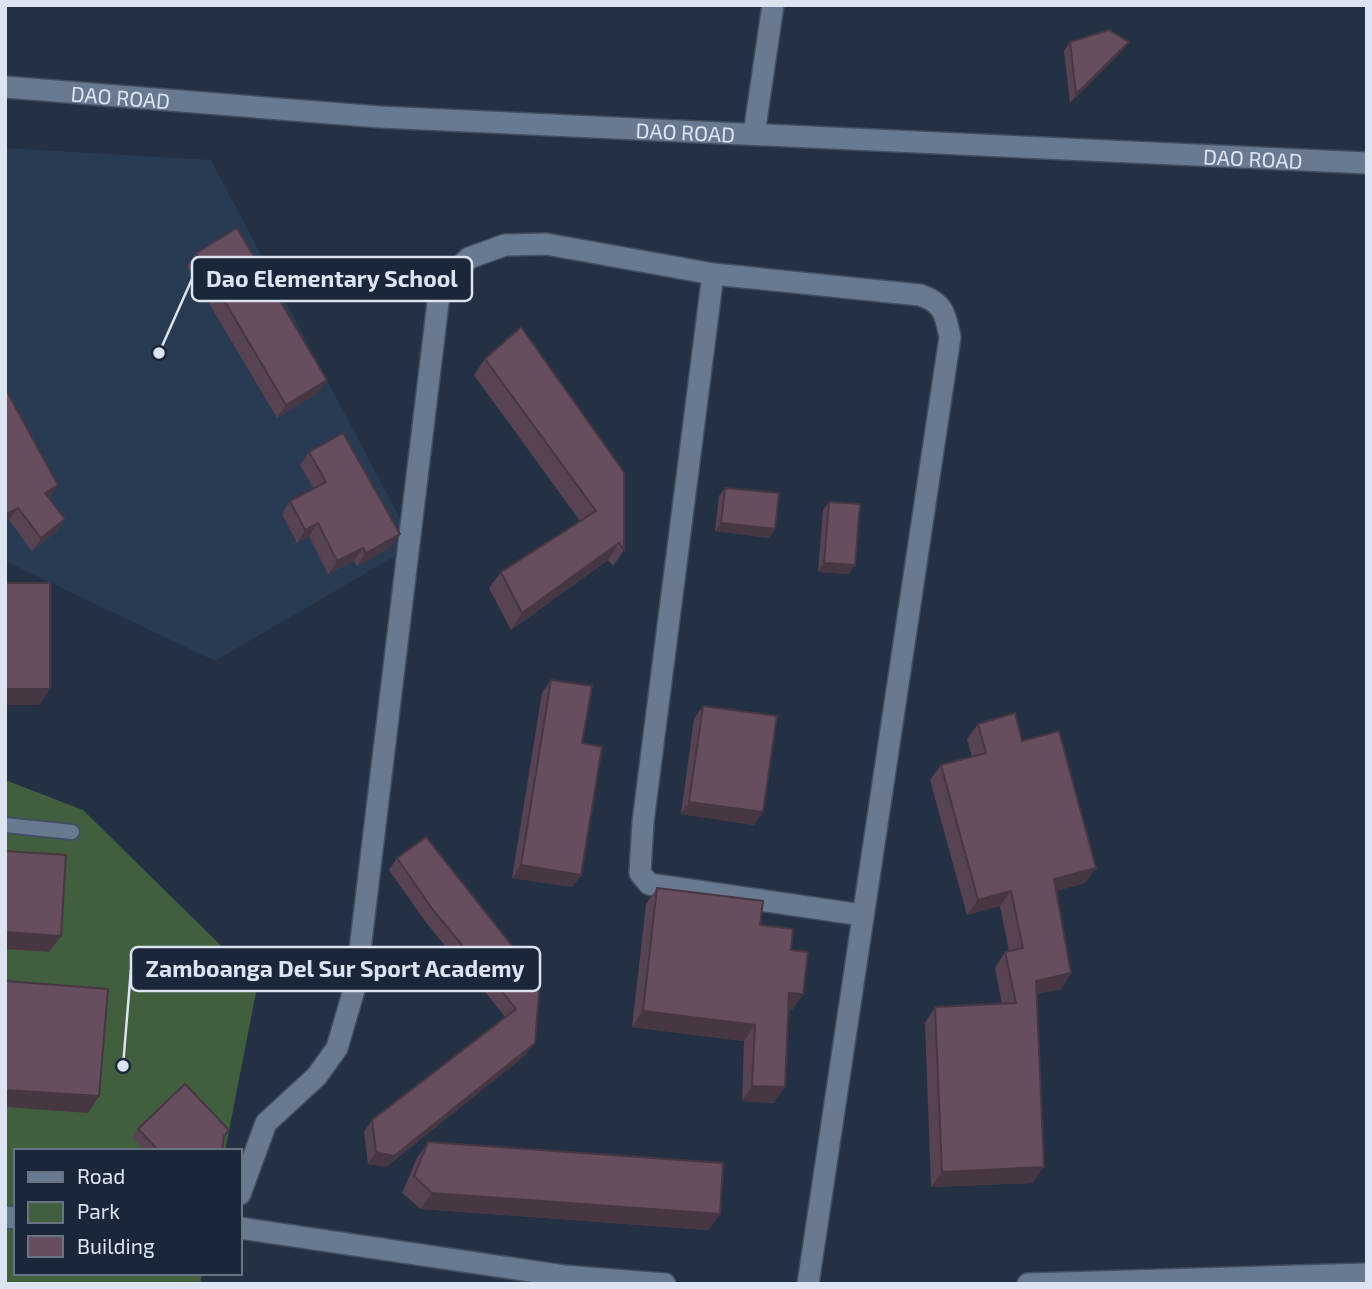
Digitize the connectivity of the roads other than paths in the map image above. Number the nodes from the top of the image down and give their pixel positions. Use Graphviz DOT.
graph roads {
  1 [pos="773,5"];
  2 [pos="5,88"];
  3 [pos="754,134"];
  4 [pos="1367,163"];
  5 [pos="713,274"];
  6 [pos="5,825"];
  7 [pos="72,832"];
  8 [pos="862,915"];
  9 [pos="242,1189"];
  10 [pos="242,1228"];
  11 [pos="1367,1274"];
  12 [pos="665,1284"];
  13 [pos="808,1284"];
  14 [pos="1028,1284"];
  1 -- 3 [label="street"];
  2 -- 3 [label="street, DAO ROAD"];
  3 -- 4 [label="street, DAO ROAD"];
  5 -- 8 [label="street"];
  5 -- 8 [label="street"];
  5 -- 9 [label="street"];
  6 -- 7 [label="lane"];
  8 -- 13 [label="street"];
  10 -- 12 [label="street"];
  11 -- 14 [label="street"];
}
